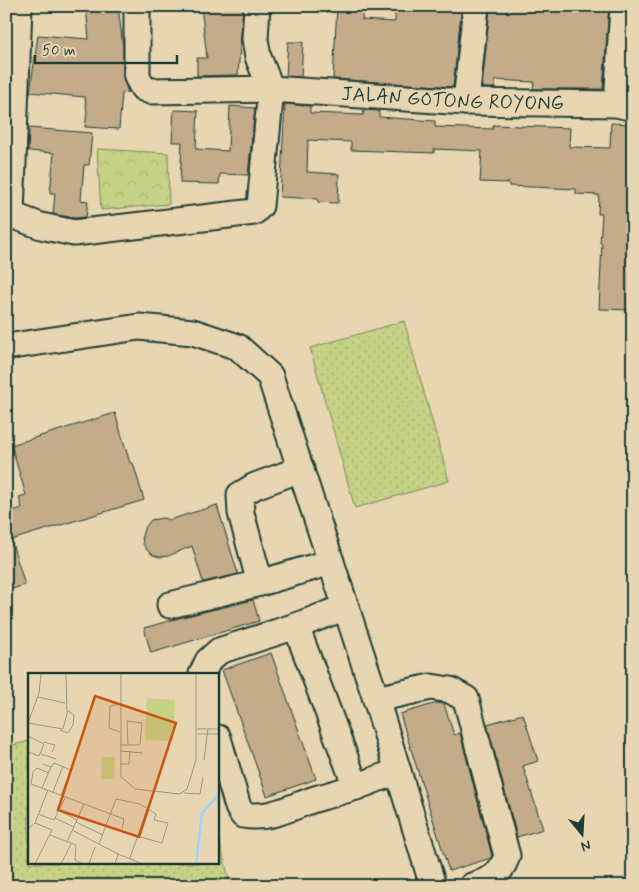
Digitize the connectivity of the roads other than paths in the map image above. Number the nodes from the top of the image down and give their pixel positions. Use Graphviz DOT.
graph roads {
  1 [pos="19,6"];
  2 [pos="257,6"];
  3 [pos="476,6"];
  4 [pos="622,6"];
  5 [pos="137,12"];
  6 [pos="271,89"];
  7 [pos="466,102"];
  8 [pos="625,106"];
  9 [pos="8,213"];
  10 [pos="6,347"];
  11 [pos="301,469"];
  12 [pos="331,562"];
  13 [pos="260,583"];
  14 [pos="170,605"];
  15 [pos="346,607"];
  16 [pos="296,626"];
  17 [pos="202,673"];
  18 [pos="376,699"];
  19 [pos="219,741"];
  20 [pos="398,771"];
  21 [pos="356,787"];
  22 [pos="433,886"];
  23 [pos="472,886"];
  1 -- 9 [label="street"];
  2 -- 6 [label="street"];
  3 -- 7 [label="street"];
  4 -- 8 [label="street"];
  5 -- 6 [label="street, JALAN GOTONG ROYONG"];
  6 -- 7 [label="street, JALAN GOTONG ROYONG"];
  6 -- 9 [label="street"];
  7 -- 8 [label="street, JALAN GOTONG ROYONG"];
  10 -- 11 [label="street"];
  11 -- 12 [label="street"];
  11 -- 13 [label="street"];
  12 -- 13 [label="street"];
  12 -- 15 [label="street"];
  13 -- 14 [label="street"];
  15 -- 16 [label="street"];
  15 -- 18 [label="street"];
  16 -- 17 [label="street"];
  16 -- 21 [label="street"];
  18 -- 20 [label="street"];
  18 -- 23 [label="street"];
  19 -- 21 [label="street"];
  20 -- 21 [label="street"];
  20 -- 22 [label="street"];
}
